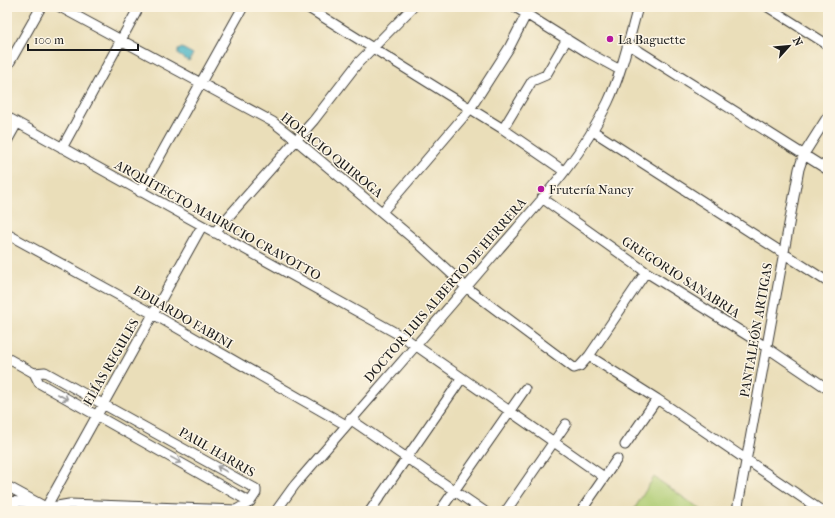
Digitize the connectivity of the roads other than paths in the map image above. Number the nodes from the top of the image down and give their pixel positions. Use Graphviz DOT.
graph roads {
  1 [pos="41,7"];
  2 [pos="60,7"];
  3 [pos="139,7"];
  4 [pos="243,7"];
  5 [pos="307,7"];
  6 [pos="413,7"];
  7 [pos="515,7"];
  8 [pos="638,7"];
  9 [pos="768,7"];
  10 [pos="529,11"];
  11 [pos="567,39"];
  12 [pos="121,40"];
  13 [pos="628,44"];
  14 [pos="828,45"];
  15 [pos="372,47"];
  16 [pos="7,67"];
  17 [pos="620,70"];
  18 [pos="202,84"];
  19 [pos="470,109"];
  20 [pos="828,116"];
  21 [pos="7,117"];
  22 [pos="17,123"];
  23 [pos="503,129"];
  24 [pos="593,131"];
  25 [pos="296,140"];
  26 [pos="7,141"];
  27 [pos="62,148"];
  28 [pos="804,154"];
  29 [pos="828,170"];
  30 [pos="564,171"];
  31 [pos="140,192"];
  32 [pos="542,198"];
  33 [pos="382,212"];
  34 [pos="202,226"];
  35 [pos="214,233"];
  36 [pos="7,234"];
  37 [pos="783,252"];
  38 [pos="646,272"];
  39 [pos="828,282"];
  40 [pos="466,288"];
  41 [pos="153,314"];
  42 [pos="416,345"];
  43 [pos="766,347"];
  44 [pos="590,356"];
  45 [pos="7,358"];
  46 [pos="34,373"];
  47 [pos="462,378"];
  48 [pos="525,389"];
  49 [pos="828,389"];
  50 [pos="657,399"];
  51 [pos="103,404"];
  52 [pos="510,411"];
  53 [pos="96,415"];
  54 [pos="348,422"];
  55 [pos="566,424"];
  56 [pos="554,442"];
  57 [pos="625,446"];
  58 [pos="407,458"];
  59 [pos="617,459"];
  60 [pos="746,461"];
  61 [pos="604,478"];
  62 [pos="7,486"];
  63 [pos="454,491"];
  64 [pos="7,501"];
  65 [pos="250,502"];
  66 [pos="45,508"];
  67 [pos="276,511"];
  68 [pos="370,511"];
  69 [pos="440,511"];
  70 [pos="484,511"];
  71 [pos="506,511"];
  72 [pos="581,511"];
  73 [pos="737,511"];
  74 [pos="822,511"];
  1 -- 16 [label="street"];
  2 -- 12 [label="street, HORACIO QUIROGA"];
  3 -- 12 [label="street"];
  4 -- 18 [label="street"];
  5 -- 15 [label="street"];
  6 -- 15 [label="street"];
  7 -- 10 [label="street"];
  8 -- 13 [label="street, DOCTOR LUIS ALBERTO DE HERRERA"];
  9 -- 14 [label="street"];
  10 -- 11 [label="street"];
  10 -- 19 [label="street"];
  11 -- 17 [label="street"];
  11 -- 23 [label="street"];
  12 -- 18 [label="street, HORACIO QUIROGA"];
  12 -- 27 [label="street"];
  13 -- 17 [label="street, DOCTOR LUIS ALBERTO DE HERRERA"];
  13 -- 28 [label="street"];
  15 -- 19 [label="street"];
  15 -- 25 [label="street"];
  17 -- 24 [label="street, DOCTOR LUIS ALBERTO DE HERRERA"];
  18 -- 25 [label="street, HORACIO QUIROGA"];
  18 -- 31 [label="street"];
  19 -- 23 [label="street"];
  19 -- 33 [label="street"];
  20 -- 28 [label="street, PANTALEÓN ARTIGAS"];
  21 -- 22 [label="street, ARQUITECTO MAURICIO CRAVOTTO"];
  22 -- 26 [label="street"];
  22 -- 27 [label="street, ARQUITECTO MAURICIO CRAVOTTO"];
  23 -- 30 [label="street"];
  24 -- 30 [label="street, DOCTOR LUIS ALBERTO DE HERRERA"];
  24 -- 37 [label="street"];
  25 -- 33 [label="street, HORACIO QUIROGA"];
  25 -- 35 [label="street"];
  27 -- 31 [label="street, ARQUITECTO MAURICIO CRAVOTTO"];
  28 -- 29 [label="street"];
  28 -- 37 [label="street, PANTALEÓN ARTIGAS"];
  30 -- 32 [label="street, DOCTOR LUIS ALBERTO DE HERRERA"];
  31 -- 34 [label="street, ARQUITECTO MAURICIO CRAVOTTO"];
  32 -- 38 [label="street, GREGORIO SANABRIA"];
  32 -- 40 [label="street, DOCTOR LUIS ALBERTO DE HERRERA"];
  33 -- 40 [label="street, HORACIO QUIROGA"];
  34 -- 35 [label="street, ARQUITECTO MAURICIO CRAVOTTO"];
  34 -- 41 [label="street, ELÍAS REGULES"];
  35 -- 42 [label="street, ARQUITECTO MAURICIO CRAVOTTO"];
  36 -- 41 [label="street, EDUARDO FABINI"];
  37 -- 39 [label="street"];
  37 -- 43 [label="street, PANTALEÓN ARTIGAS"];
  38 -- 43 [label="street, GREGORIO SANABRIA"];
  38 -- 44 [label="street"];
  40 -- 42 [label="street, DOCTOR LUIS ALBERTO DE HERRERA"];
  40 -- 44 [label="street, HORACIO QUIROGA"];
  41 -- 51 [label="street, ELÍAS REGULES"];
  41 -- 54 [label="street, EDUARDO FABINI"];
  42 -- 47 [label="street, ARQUITECTO MAURICIO CRAVOTTO"];
  42 -- 54 [label="street, DOCTOR LUIS ALBERTO DE HERRERA"];
  43 -- 49 [label="street, GREGORIO SANABRIA"];
  43 -- 60 [label="street, PANTALEÓN ARTIGAS"];
  44 -- 50 [label="street"];
  45 -- 46 [label="street, PAUL HARRIS"];
  46 -- 51 [label="street, PAUL HARRIS"];
  46 -- 53 [label="street, PAUL HARRIS, one-way"];
  47 -- 52 [label="street, ARQUITECTO MAURICIO CRAVOTTO"];
  47 -- 58 [label="street"];
  48 -- 52 [label="street"];
  50 -- 57 [label="street"];
  50 -- 60 [label="street"];
  51 -- 53 [label="street, ELÍAS REGULES"];
  65 -- 51 [label="street, PAUL HARRIS, one-way"];
  52 -- 56 [label="street, ARQUITECTO MAURICIO CRAVOTTO"];
  52 -- 63 [label="street"];
  53 -- 65 [label="street, PAUL HARRIS, one-way"];
  53 -- 66 [label="street, ELÍAS REGULES"];
  54 -- 58 [label="street, EDUARDO FABINI"];
  54 -- 67 [label="street, DOCTOR LUIS ALBERTO DE HERRERA"];
  55 -- 56 [label="street"];
  56 -- 61 [label="street, ARQUITECTO MAURICIO CRAVOTTO"];
  56 -- 71 [label="street"];
  58 -- 63 [label="street, EDUARDO FABINI"];
  58 -- 68 [label="street"];
  59 -- 61 [label="street"];
  60 -- 73 [label="street, PANTALEÓN ARTIGAS"];
  60 -- 74 [label="street"];
  61 -- 72 [label="street"];
  62 -- 66 [label="street"];
  63 -- 69 [label="street"];
  63 -- 70 [label="street, EDUARDO FABINI"];
  64 -- 66 [label="street"];
  65 -- 66 [label="street"];
}
